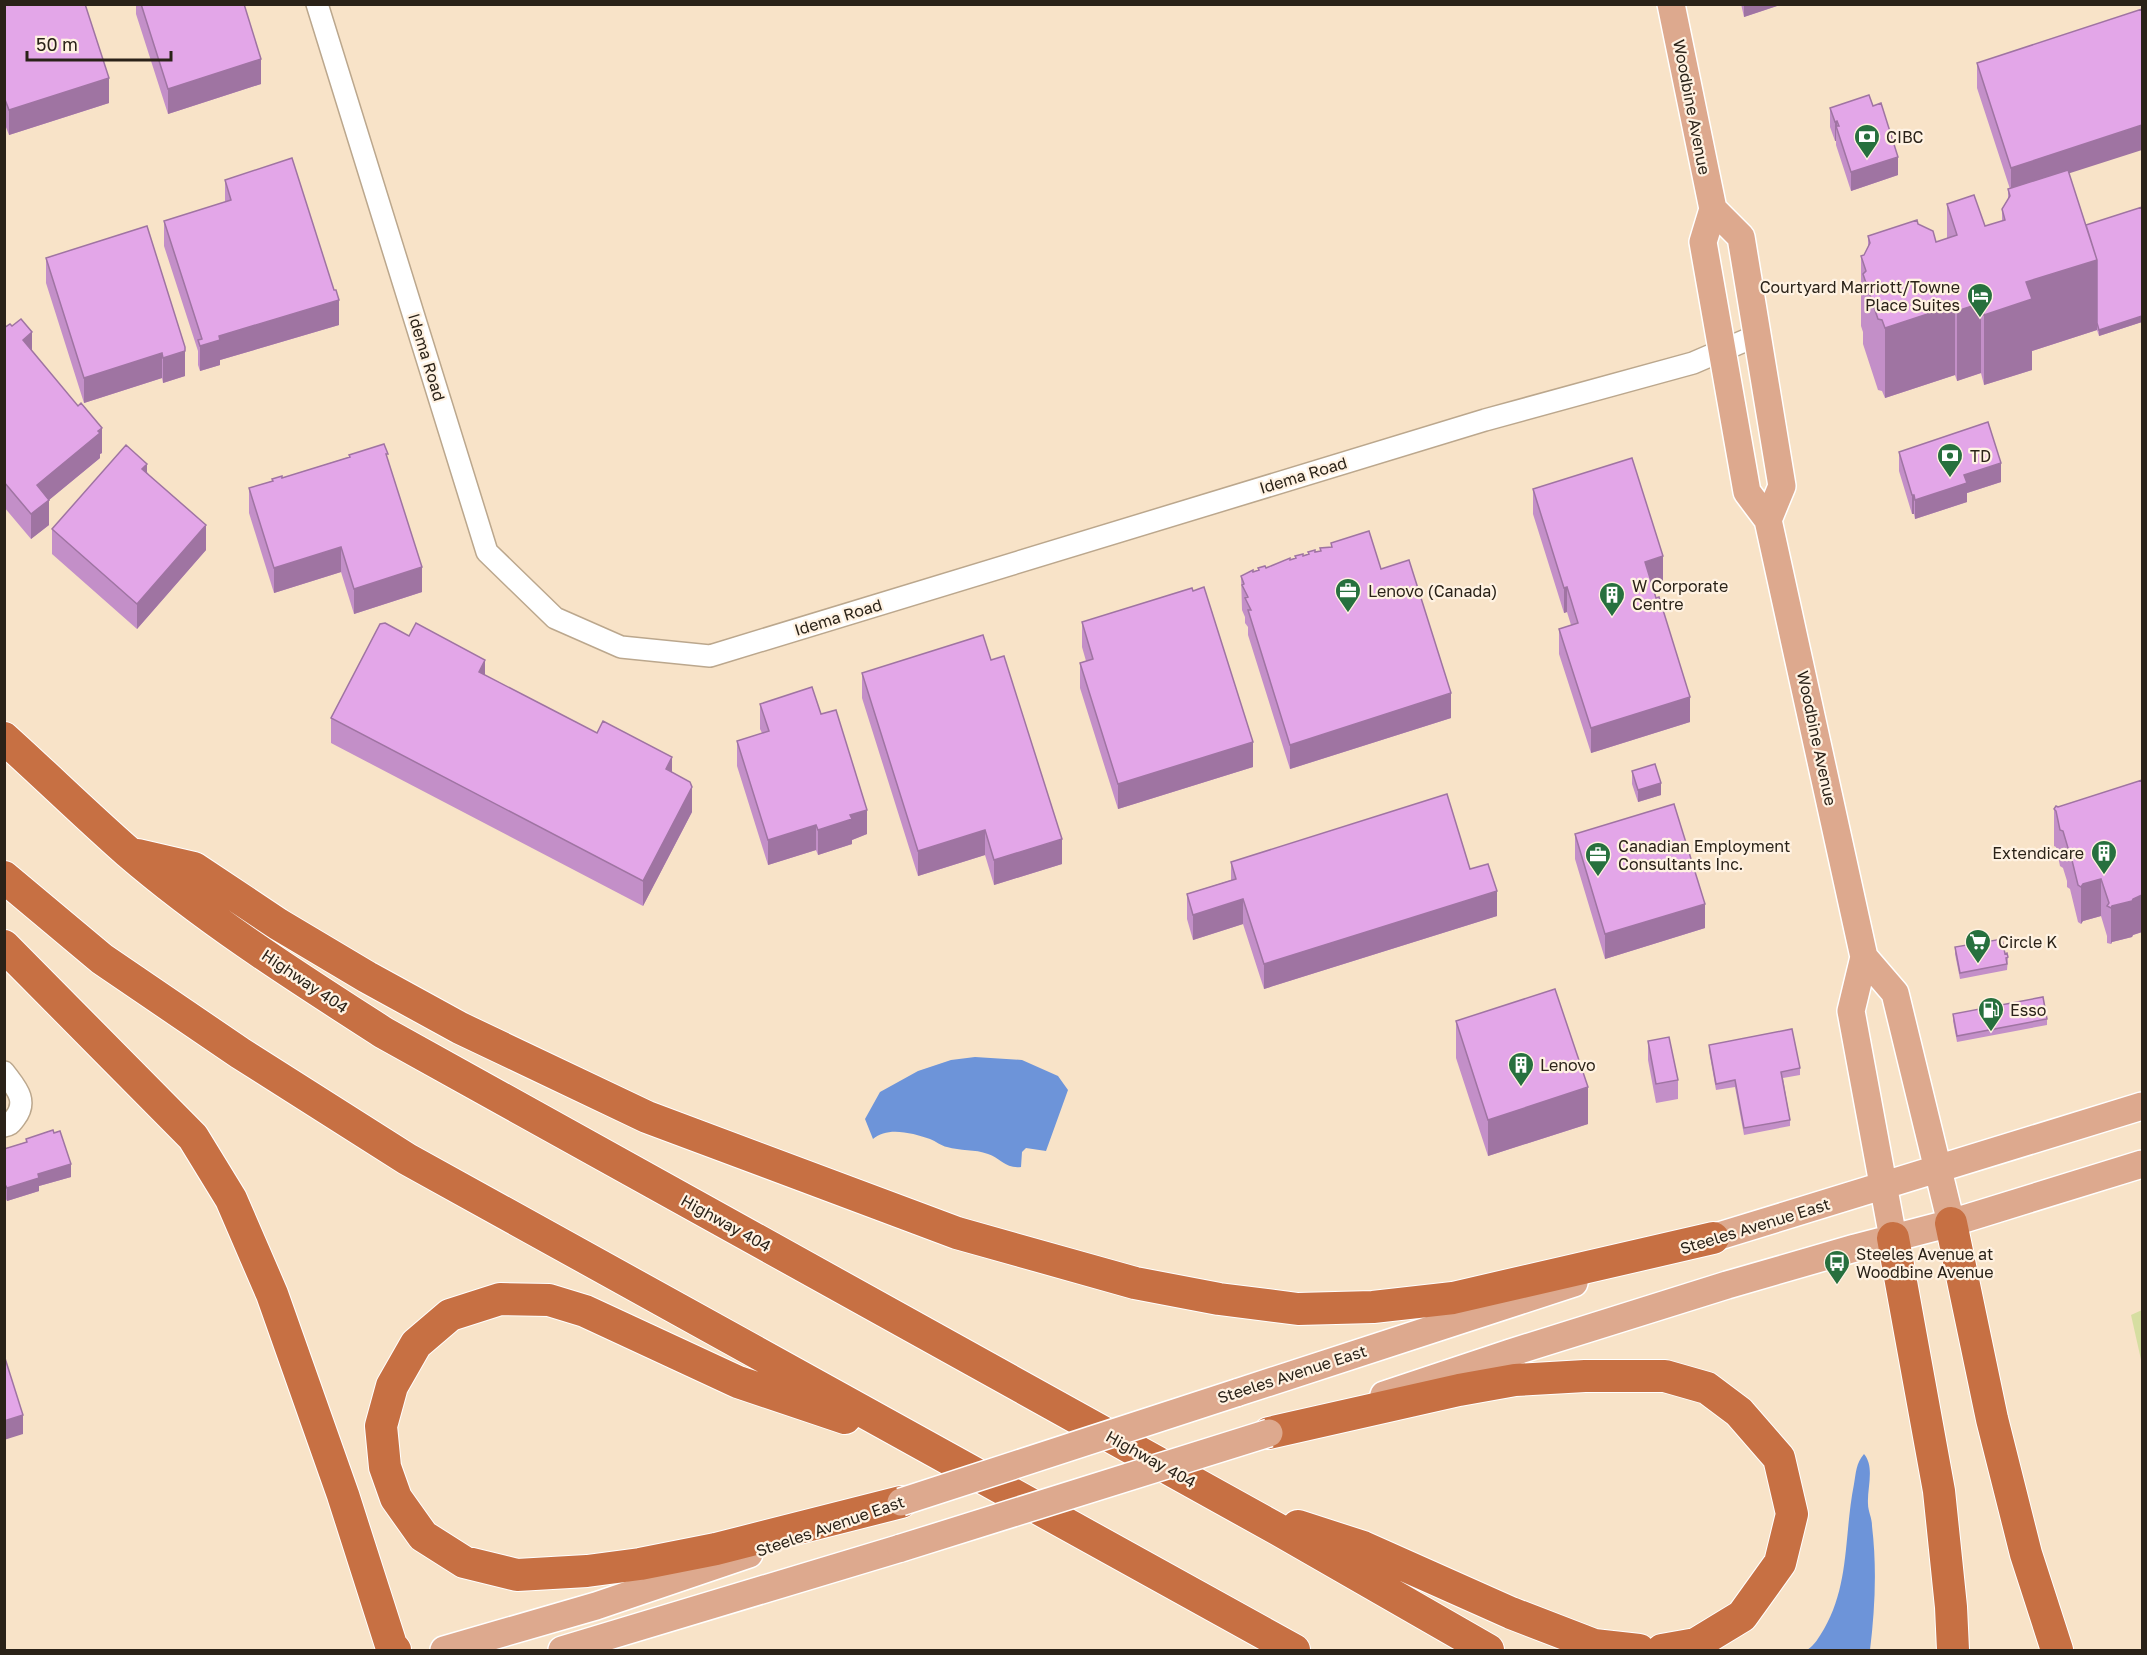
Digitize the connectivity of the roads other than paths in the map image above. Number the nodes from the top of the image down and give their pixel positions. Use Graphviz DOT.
graph roads {
  1 [pos="317,4"];
  2 [pos="1671,4"];
  3 [pos="1713,209"];
  4 [pos="1758,335"];
  5 [pos="1722,350"];
  6 [pos="1768,520"];
  7 [pos="4,738"];
  8 [pos="129,852"];
  9 [pos="4,876"];
  10 [pos="4,946"];
  11 [pos="1864,957"];
  12 [pos="4,1072"];
  13 [pos="2142,1106"];
  14 [pos="4,1126"];
  15 [pos="2142,1164"];
  16 [pos="1937,1169"];
  17 [pos="1882,1186"];
  18 [pos="1951,1223"];
  19 [pos="1713,1238"];
  20 [pos="1893,1238"];
  21 [pos="1269,1433"];
  22 [pos="926,1445"];
  23 [pos="901,1502"];
  24 [pos="1238,1507"];
  25 [pos="396,1650"];
  26 [pos="444,1650"];
  27 [pos="562,1650"];
  28 [pos="1294,1650"];
  29 [pos="1488,1650"];
  30 [pos="1639,1650"];
  31 [pos="1662,1650"];
  32 [pos="1953,1650"];
  33 [pos="2057,1650"];
  1 -- 5 [label="street, Idema Road"];
  2 -- 3 [label="main road, Woodbine Avenue"];
  3 -- 4 [label="main road"];
  3 -- 5 [label="main road, Woodbine Avenue"];
  4 -- 5 [label="street, Idema Road"];
  4 -- 6 [label="main road"];
  5 -- 6 [label="main road, Woodbine Avenue"];
  6 -- 11 [label="main road, Woodbine Avenue"];
  7 -- 8 [label="highway, Highway 404"];
  8 -- 19 [label="highway"];
  8 -- 24 [label="highway, Highway 404"];
  9 -- 22 [label="highway"];
  10 -- 25 [label="highway"];
  11 -- 16 [label="main road, Woodbine Avenue"];
  11 -- 17 [label="main road, Woodbine Avenue"];
  12 -- 14 [label="street"];
  13 -- 16 [label="main road, Steeles Avenue East"];
  15 -- 18 [label="main road"];
  16 -- 17 [label="main road, Steeles Avenue East"];
  16 -- 18 [label="main road, Woodbine Avenue"];
  17 -- 19 [label="main road, Steeles Avenue East"];
  17 -- 20 [label="main road, Woodbine Avenue"];
  18 -- 20 [label="main road"];
  18 -- 33 [label="highway"];
  19 -- 23 [label="main road, Steeles Avenue East, bridge"];
  20 -- 21 [label="main road"];
  20 -- 32 [label="highway"];
  21 -- 27 [label="main road, bridge"];
  21 -- 31 [label="highway"];
  22 -- 23 [label="highway"];
  22 -- 28 [label="highway"];
  23 -- 26 [label="main road, Steeles Avenue East"];
  24 -- 29 [label="highway, Highway 404"];
  24 -- 30 [label="highway"];
}
